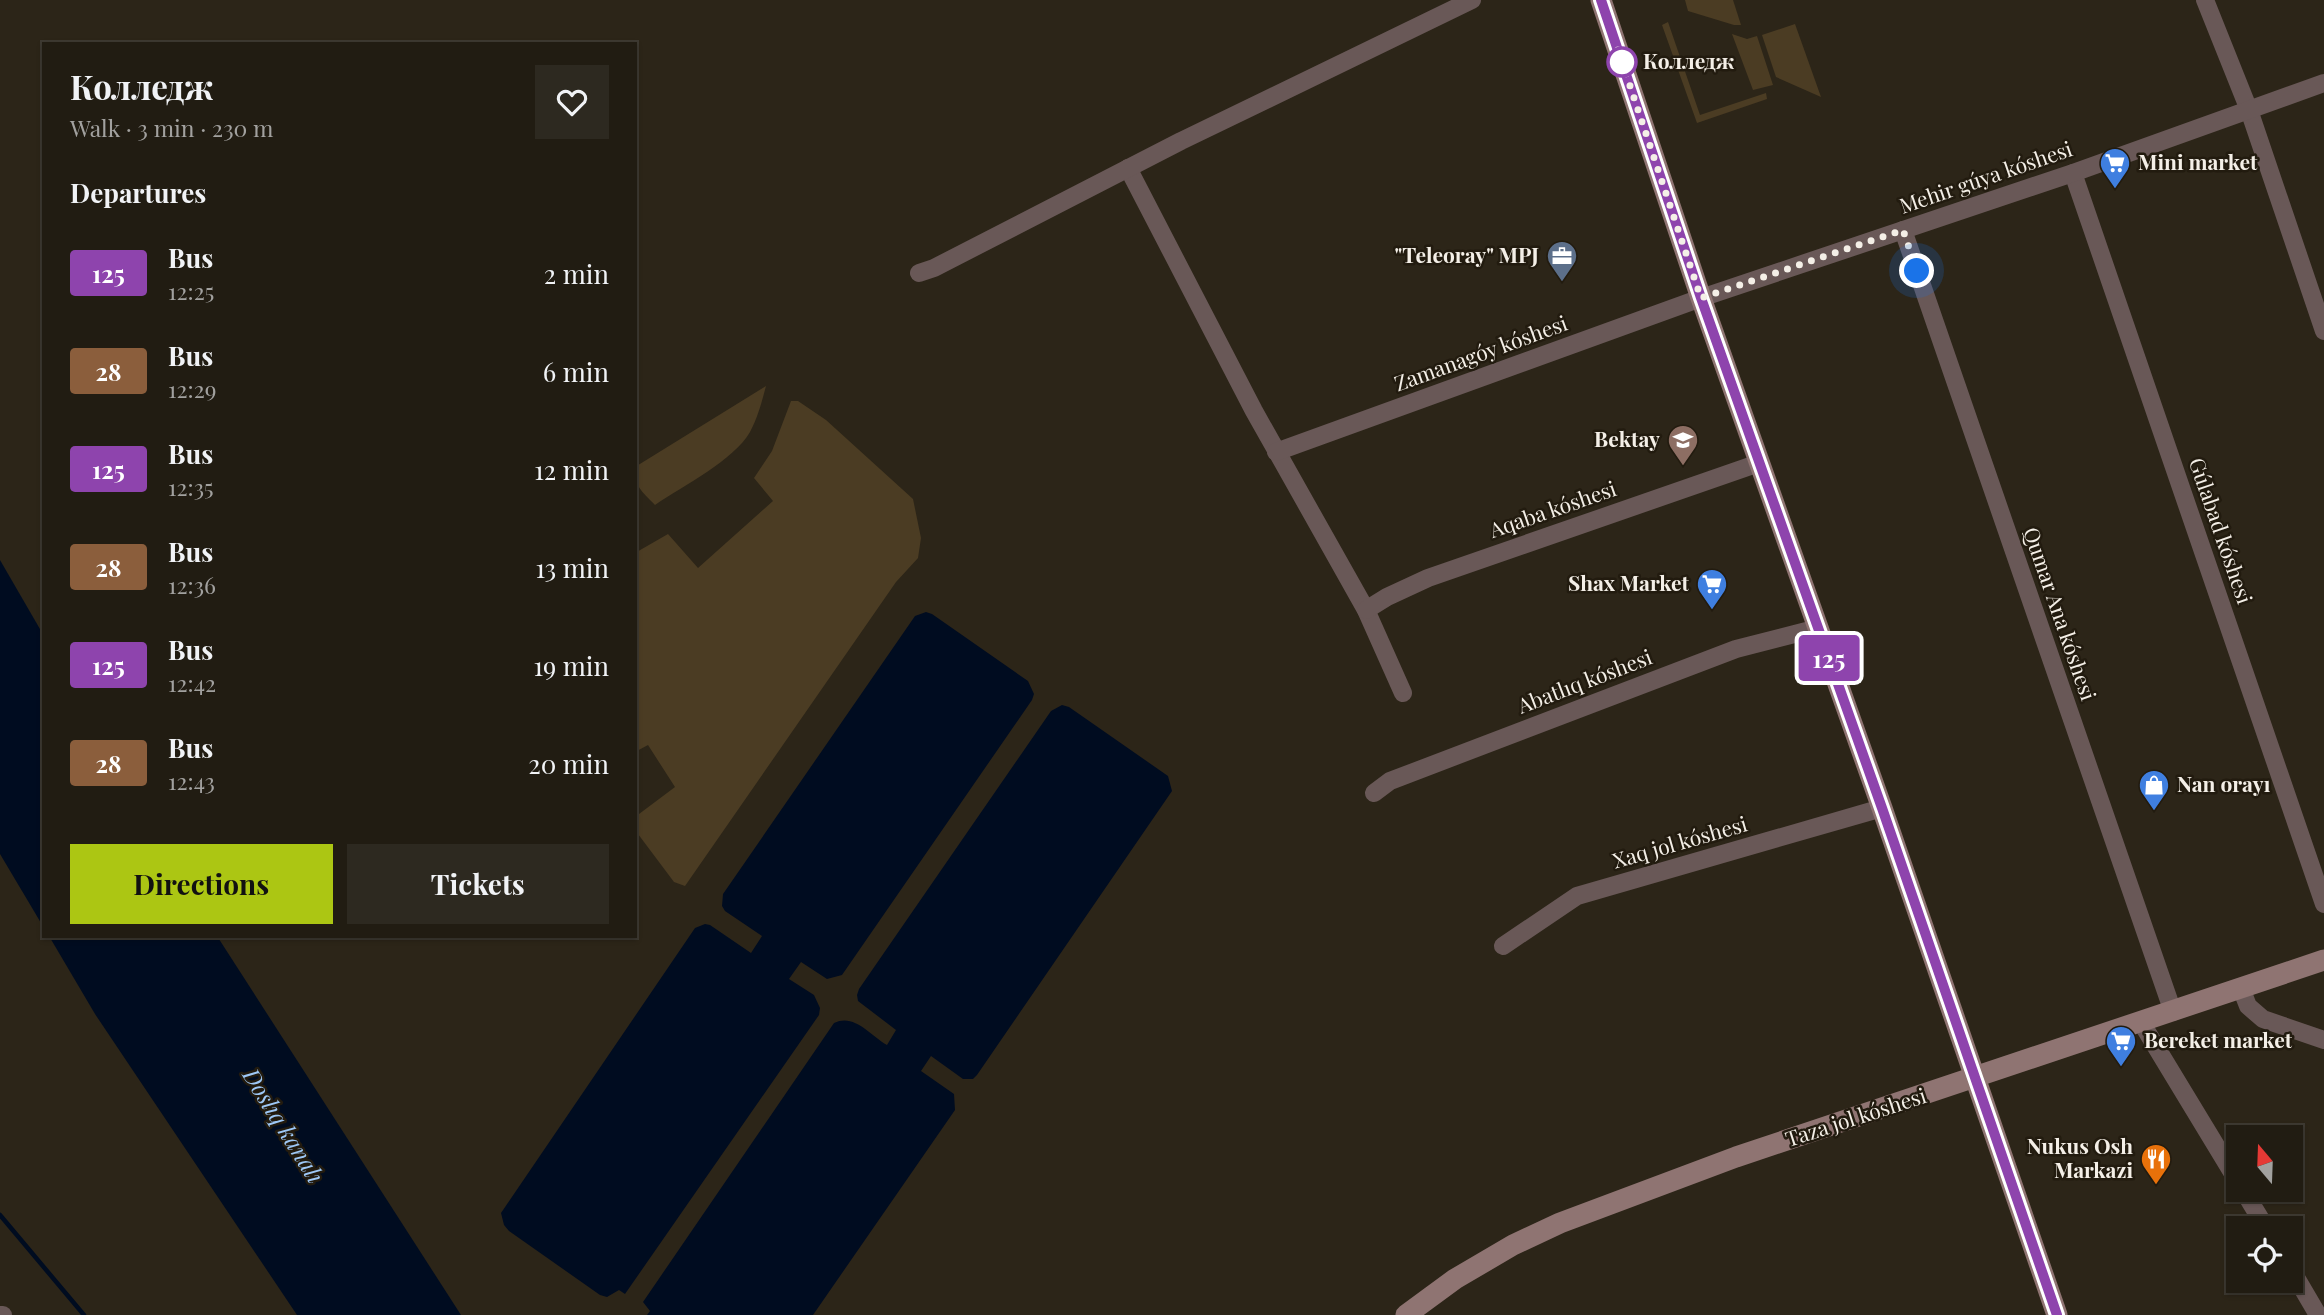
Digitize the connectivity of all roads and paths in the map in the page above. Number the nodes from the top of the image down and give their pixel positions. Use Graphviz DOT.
graph roads {
  1 [pos="1472,0"];
  2 [pos="1601,0"];
  3 [pos="2205,0"];
  4 [pos="2324,83"];
  5 [pos="2249,110"];
  6 [pos="1128,168"];
  7 [pos="2073,173"];
  8 [pos="1903,230"];
  9 [pos="919,273"];
  10 [pos="1701,298"];
  11 [pos="2324,331"];
  12 [pos="1276,452"];
  13 [pos="1759,463"];
  14 [pos="1366,610"];
  15 [pos="1818,628"];
  16 [pos="1403,693"];
  17 [pos="1374,793"];
  18 [pos="1882,808"];
  19 [pos="2324,904"];
  20 [pos="1503,946"];
  21 [pos="2324,960"];
  22 [pos="2241,988"];
  23 [pos="2173,1012"];
  24 [pos="2141,1022"];
  25 [pos="2324,1040"];
  26 [pos="1975,1079"];
  27 [pos="2226,1162"];
  28 [pos="2303,1289"];
  29 [pos="2052,1311"];
  30 [pos="1406,1315"];
  31 [pos="2318,1315"];
  1 -- 6 [label="street"];
  2 -- 10 [label="main road"];
  3 -- 5 [label="street"];
  4 -- 5 [label="street, Mehir gúyа kóshesi"];
  5 -- 7 [label="street, Mehir gúyа kóshesi"];
  5 -- 11 [label="street"];
  6 -- 9 [label="street"];
  6 -- 12 [label="street"];
  7 -- 8 [label="street, Mehir gúyа kóshesi"];
  7 -- 19 [label="street, Gúlabad kóshesi"];
  8 -- 10 [label="street, Mehir gúyа kóshesi"];
  8 -- 23 [label="street, Qumar Ana kóshesi"];
  10 -- 12 [label="street, Zamanagóy kóshesi"];
  10 -- 13 [label="main road"];
  12 -- 14 [label="street"];
  13 -- 14 [label="street, Aqaba kóshesi"];
  13 -- 15 [label="main road"];
  14 -- 16 [label="street"];
  15 -- 17 [label="street, Abatlıq kóshesi"];
  15 -- 18 [label="main road"];
  18 -- 20 [label="street, Xaq jol kóshesi"];
  18 -- 26 [label="main road"];
  21 -- 22 [label="main road, Taza jol kóshesi"];
  22 -- 23 [label="main road, Taza jol kóshesi"];
  22 -- 25 [label="street"];
  23 -- 24 [label="main road, Taza jol kóshesi"];
  24 -- 26 [label="main road, Taza jol kóshesi"];
  24 -- 27 [label="street"];
  26 -- 29 [label="main road"];
  26 -- 30 [label="main road, Taza jol kóshesi"];
  28 -- 31 [label="street"];
}
